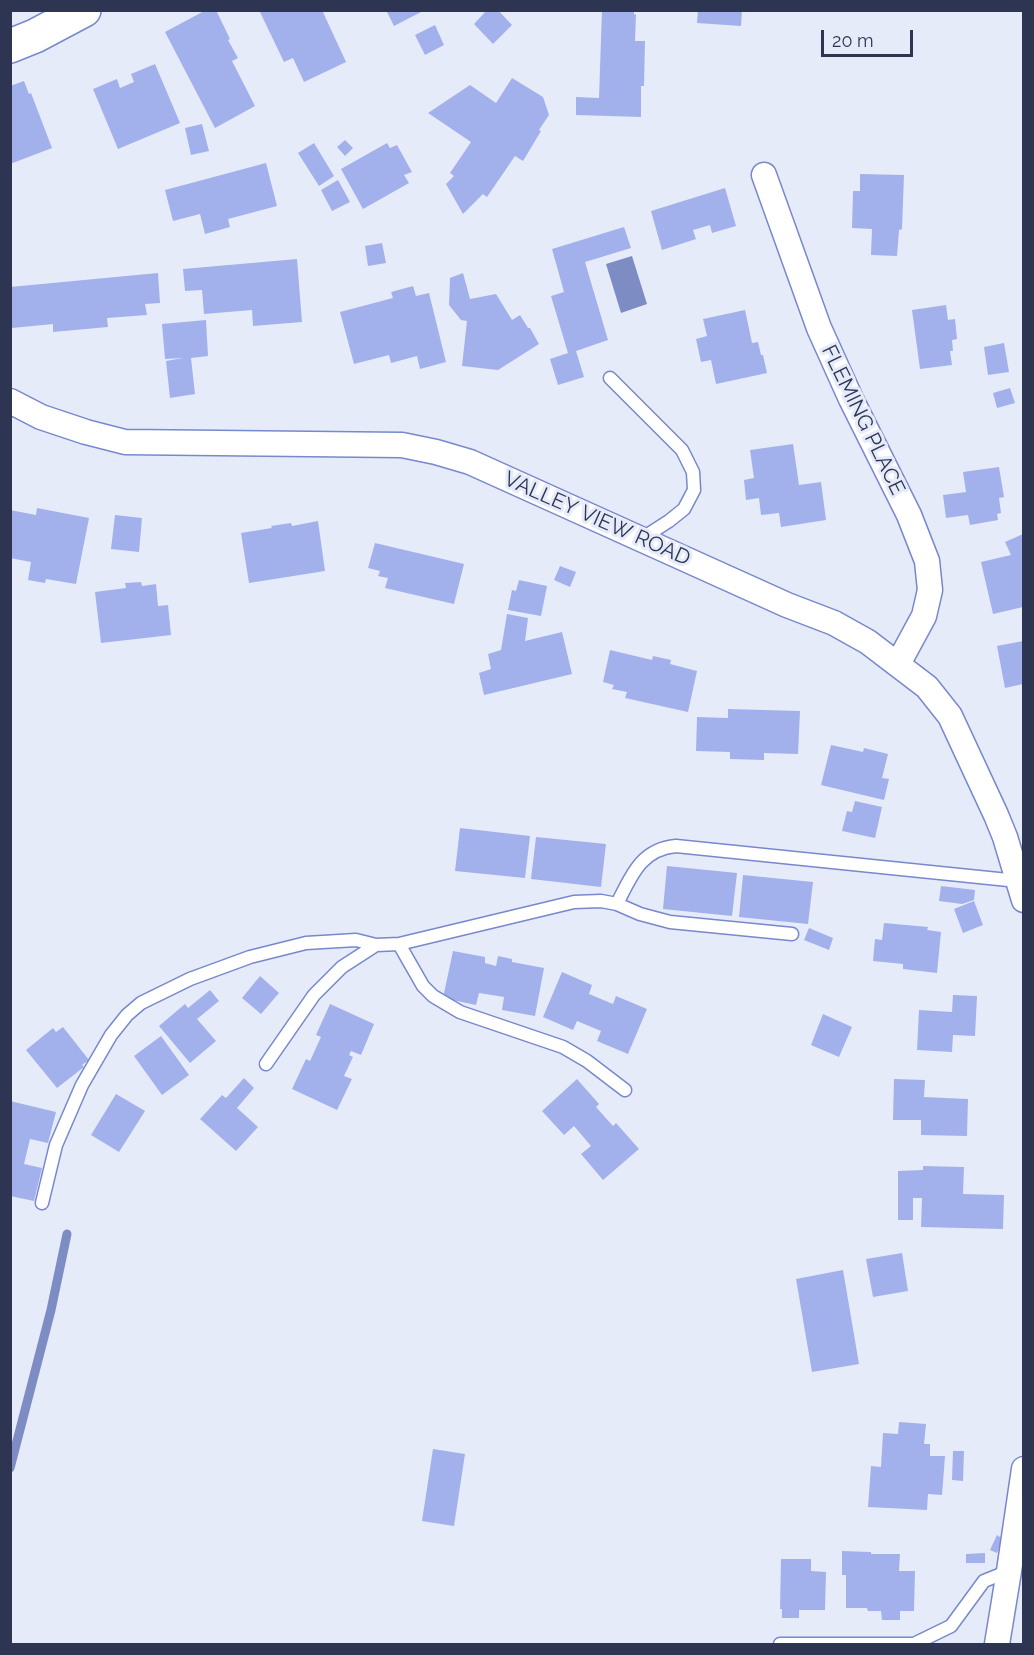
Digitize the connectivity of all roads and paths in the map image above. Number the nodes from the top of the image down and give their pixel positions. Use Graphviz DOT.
graph roads {
  1 [pos="84,10"];
  2 [pos="10,46"];
  3 [pos="764,175"];
  4 [pos="610,378"];
  5 [pos="10,401"];
  6 [pos="641,539"];
  7 [pos="898,664"];
  8 [pos="1014,837"];
  9 [pos="1021,891"];
  10 [pos="617,904"];
  11 [pos="792,934"];
  12 [pos="376,945"];
  13 [pos="399,945"];
  14 [pos="266,1064"];
  15 [pos="625,1090"];
  16 [pos="42,1203"];
  17 [pos="1023,1468"];
  18 [pos="1009,1571"];
  19 [pos="780,1644"];
  20 [pos="997,1644"];
  1 -- 2 [label="main road"];
  3 -- 7 [label="street, FLEMING PLACE"];
  4 -- 6 [label="lane"];
  5 -- 6 [label="street, VALLEY VIEW ROAD"];
  6 -- 7 [label="street, VALLEY VIEW ROAD"];
  7 -- 8 [label="street, VALLEY VIEW ROAD"];
  8 -- 9 [label="street, VALLEY VIEW ROAD"];
  9 -- 10 [label="lane"];
  10 -- 11 [label="lane"];
  10 -- 13 [label="lane"];
  12 -- 13 [label="lane"];
  12 -- 14 [label="lane"];
  12 -- 16 [label="lane"];
  13 -- 15 [label="lane"];
  17 -- 18 [label="street"];
  18 -- 19 [label="lane"];
  18 -- 20 [label="street"];
}
